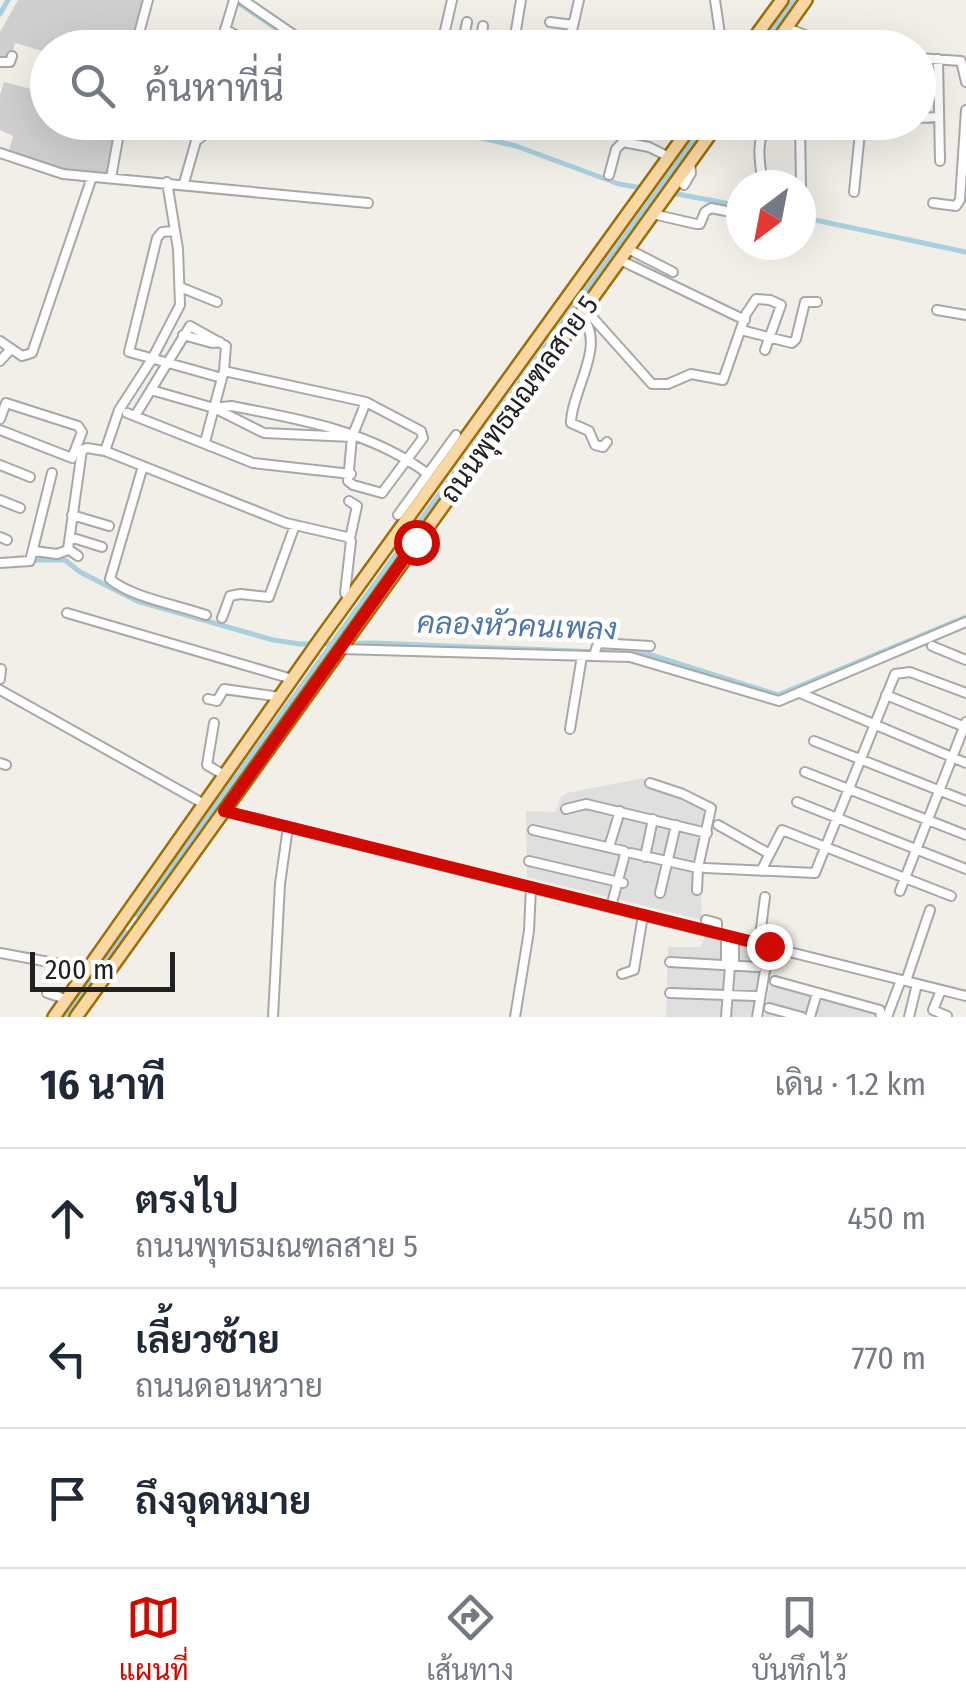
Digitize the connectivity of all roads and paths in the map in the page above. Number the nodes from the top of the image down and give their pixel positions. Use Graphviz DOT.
graph roads {
  1 [pos="148,0"];
  2 [pos="243,0"];
  3 [pos="452,0"];
  4 [pos="521,0"];
  5 [pos="579,0"];
  6 [pos="715,0"];
  7 [pos="782,0"];
  8 [pos="806,0"];
  9 [pos="233,3"];
  10 [pos="467,22"];
  11 [pos="550,22"];
  12 [pos="573,24"];
  13 [pos="483,26"];
  14 [pos="225,29"];
  15 [pos="140,30"];
  16 [pos="282,30"];
  17 [pos="445,30"];
  18 [pos="465,30"];
  19 [pos="482,30"];
  20 [pos="517,30"];
  21 [pos="572,30"];
  22 [pos="719,30"];
  23 [pos="760,30"];
  24 [pos="793,30"];
  25 [pos="12,56"];
  26 [pos="938,58"];
  27 [pos="0,62"];
  28 [pos="966,82"];
  29 [pos="966,110"];
  30 [pos="938,118"];
  31 [pos="118,140"];
  32 [pos="197,140"];
  33 [pos="681,140"];
  34 [pos="705,140"];
  35 [pos="761,140"];
  36 [pos="800,140"];
  37 [pos="859,140"];
  38 [pos="0,154"];
  39 [pos="669,157"];
  40 [pos="940,161"];
  41 [pos="761,170"];
  42 [pos="801,170"];
  43 [pos="610,175"];
  44 [pos="92,177"];
  45 [pos="111,178"];
  46 [pos="167,182"];
  47 [pos="184,184"];
  48 [pos="854,192"];
  49 [pos="933,203"];
  50 [pos="368,204"];
  51 [pos="726,211"];
  52 [pos="652,214"];
  53 [pos="176,231"];
  54 [pos="624,254"];
  55 [pos="673,272"];
  56 [pos="180,287"];
  57 [pos="217,302"];
  58 [pos="817,302"];
  59 [pos="937,310"];
  60 [pos="582,312"];
  61 [pos="966,316"];
  62 [pos="745,320"];
  63 [pos="742,330"];
  64 [pos="770,338"];
  65 [pos="0,341"];
  66 [pos="11,349"];
  67 [pos="765,350"];
  68 [pos="152,359"];
  69 [pos="0,361"];
  70 [pos="168,363"];
  71 [pos="223,374"];
  72 [pos="151,390"];
  73 [pos="366,402"];
  74 [pos="214,408"];
  75 [pos="1,414"];
  76 [pos="0,430"];
  77 [pos="456,435"];
  78 [pos="352,437"];
  79 [pos="205,442"];
  80 [pos="607,442"];
  81 [pos="105,451"];
  82 [pos="406,460"];
  83 [pos="0,465"];
  84 [pos="143,466"];
  85 [pos="52,473"];
  86 [pos="351,474"];
  87 [pos="427,475"];
  88 [pos="30,477"];
  89 [pos="417,498"];
  90 [pos="0,500"];
  91 [pos="349,501"];
  92 [pos="20,508"];
  93 [pos="72,515"];
  94 [pos="398,515"];
  95 [pos="295,525"];
  96 [pos="109,526"];
  97 [pos="400,531"];
  98 [pos="70,536"];
  99 [pos="350,538"];
  100 [pos="416,542"];
  101 [pos="102,547"];
  102 [pos="68,550"];
  103 [pos="34,551"];
  104 [pos="78,556"];
  105 [pos="0,563"];
  106 [pos="349,600"];
  107 [pos="67,613"];
  108 [pos="206,615"];
  109 [pos="222,618"];
  110 [pos="966,622"];
  111 [pos="650,646"];
  112 [pos="932,646"];
  113 [pos="340,649"];
  114 [pos="595,651"];
  115 [pos="582,656"];
  116 [pos="966,660"];
  117 [pos="1,668"];
  118 [pos="0,679"];
  119 [pos="292,680"];
  120 [pos="0,690"];
  121 [pos="966,693"];
  122 [pos="798,694"];
  123 [pos="886,696"];
  124 [pos="280,697"];
  125 [pos="208,699"];
  126 [pos="214,724"];
  127 [pos="965,726"];
  128 [pos="570,728"];
  129 [pos="877,728"];
  130 [pos="814,741"];
  131 [pos="952,758"];
  132 [pos="861,759"];
  133 [pos="966,763"];
  134 [pos="805,772"];
  135 [pos="224,775"];
  136 [pos="650,784"];
  137 [pos="848,789"];
  138 [pos="939,791"];
  139 [pos="966,801"];
  140 [pos="796,802"];
  141 [pos="204,804"];
  142 [pos="566,809"];
  143 [pos="224,811"];
  144 [pos="620,811"];
  145 [pos="837,818"];
  146 [pos="654,820"];
  147 [pos="928,820"];
  148 [pos="676,825"];
  149 [pos="718,825"];
  150 [pos="288,827"];
  151 [pos="533,830"];
  152 [pos="706,834"];
  153 [pos="966,834"];
  154 [pos="608,847"];
  155 [pos="826,847"];
  156 [pos="916,849"];
  157 [pos="628,853"];
  158 [pos="646,854"];
  159 [pos="768,854"];
  160 [pos="528,860"];
  161 [pos="669,861"];
  162 [pos="701,868"];
  163 [pos="966,869"];
  164 [pos="761,871"];
  165 [pos="906,878"];
  166 [pos="620,882"];
  167 [pos="531,887"];
  168 [pos="698,890"];
  169 [pos="900,891"];
  170 [pos="660,893"];
  171 [pos="950,896"];
  172 [pos="764,897"];
  173 [pos="614,908"];
  174 [pos="930,910"];
  175 [pos="642,914"];
  176 [pos="123,918"];
  177 [pos="706,920"];
  178 [pos="140,928"];
  179 [pos="726,936"];
  180 [pos="764,945"];
  181 [pos="0,953"];
  182 [pos="670,962"];
  183 [pos="730,966"];
  184 [pos="758,968"];
  185 [pos="88,969"];
  186 [pos="622,974"];
  187 [pos="903,980"];
  188 [pos="774,982"];
  189 [pos="918,984"];
  190 [pos="940,990"];
  191 [pos="47,993"];
  192 [pos="670,993"];
  193 [pos="816,993"];
  194 [pos="728,995"];
  195 [pos="755,996"];
  196 [pos="966,996"];
  197 [pos="66,1000"];
  198 [pos="768,1008"];
  199 [pos="946,1016"];
  200 [pos="54,1017"];
  201 [pos="76,1017"];
  202 [pos="273,1017"];
  203 [pos="515,1017"];
  204 [pos="726,1017"];
  205 [pos="757,1017"];
  206 [pos="802,1017"];
  207 [pos="810,1017"];
  208 [pos="884,1017"];
  209 [pos="909,1017"];
  1 -- 15 [label="street"];
  2 -- 16 [label="street"];
  3 -- 17 [label="street"];
  4 -- 20 [label="street"];
  5 -- 12 [label="street"];
  6 -- 22 [label="street"];
  7 -- 23 [label="main road"];
  8 -- 24 [label="main road"];
  9 -- 14 [label="street"];
  10 -- 18 [label="street"];
  11 -- 12 [label="street"];
  12 -- 21 [label="street"];
  13 -- 19 [label="street"];
  25 -- 27 [label="street"];
  26 -- 28 [label="street"];
  26 -- 30 [label="street"];
  29 -- 49 [label="street"];
  30 -- 40 [label="street"];
  31 -- 45 [label="street"];
  32 -- 47 [label="street"];
  33 -- 39 [label="main road, ถนนพุทธมณฑลสาย 5"];
  34 -- 52 [label="main road, ถนนพุทธมณฑลสาย 5"];
  35 -- 41 [label="street"];
  36 -- 42 [label="street"];
  37 -- 48 [label="street"];
  38 -- 44 [label="street"];
  39 -- 43 [label="street"];
  39 -- 89 [label="main road, ถนนพุทธมณฑลสาย 5"];
  44 -- 45 [label="street"];
  44 -- 66 [label="street"];
  45 -- 46 [label="street"];
  46 -- 47 [label="street"];
  46 -- 53 [label="street"];
  47 -- 50 [label="street"];
  51 -- 52 [label="street"];
  52 -- 54 [label="main road, ถนนพุทธมณฑลสาย 5"];
  53 -- 56 [label="street"];
  53 -- 68 [label="street"];
  54 -- 55 [label="street"];
  54 -- 60 [label="main road, ถนนพุทธมณฑลสาย 5"];
  54 -- 62 [label="street"];
  56 -- 57 [label="street"];
  56 -- 68 [label="street"];
  58 -- 64 [label="street"];
  59 -- 61 [label="street"];
  60 -- 63 [label="street"];
  60 -- 80 [label="street"];
  60 -- 100 [label="main road, ถนนพุทธมณฑลสาย 5"];
  62 -- 63 [label="street"];
  62 -- 64 [label="street"];
  63 -- 64 [label="street"];
  64 -- 67 [label="street"];
  65 -- 66 [label="street"];
  66 -- 69 [label="street"];
  68 -- 70 [label="street"];
  68 -- 81 [label="street"];
  70 -- 71 [label="street"];
  70 -- 71 [label="street"];
  70 -- 72 [label="street"];
  71 -- 73 [label="street"];
  71 -- 74 [label="street"];
  72 -- 74 [label="street"];
  72 -- 79 [label="street"];
  73 -- 78 [label="street"];
  73 -- 82 [label="street"];
  74 -- 78 [label="street"];
  74 -- 78 [label="street"];
  74 -- 79 [label="street"];
  75 -- 76 [label="street"];
  77 -- 87 [label="street"];
  78 -- 82 [label="street"];
  78 -- 86 [label="street"];
  79 -- 86 [label="street"];
  81 -- 84 [label="street"];
  81 -- 93 [label="street"];
  82 -- 86 [label="street"];
  82 -- 87 [label="street"];
  83 -- 88 [label="street"];
  84 -- 95 [label="street"];
  84 -- 108 [label="street"];
  85 -- 103 [label="street"];
  87 -- 89 [label="street"];
  89 -- 94 [label="street"];
  89 -- 97 [label="main road, ถนนพุทธมณฑลสาย 5"];
  90 -- 92 [label="street"];
  91 -- 99 [label="street"];
  93 -- 96 [label="street"];
  93 -- 98 [label="street"];
  95 -- 99 [label="street"];
  95 -- 109 [label="street"];
  97 -- 100 [label="main road"];
  97 -- 106 [label="main road, ถนนพุทธมณฑลสาย 5"];
  98 -- 101 [label="street"];
  98 -- 102 [label="street"];
  99 -- 106 [label="street"];
  100 -- 113 [label="main road, ถนนพุทธมณฑลสาย 5"];
  102 -- 103 [label="street"];
  102 -- 104 [label="street"];
  103 -- 105 [label="street"];
  106 -- 119 [label="main road, ถนนพุทธมณฑลสาย 5"];
  107 -- 119 [label="street"];
  110 -- 122 [label="street"];
  111 -- 114 [label="street"];
  112 -- 116 [label="street"];
  113 -- 115 [label="street"];
  113 -- 143 [label="main road, ถนนพุทธมณฑลสาย 5"];
  114 -- 115 [label="street"];
  114 -- 122 [label="street"];
  115 -- 128 [label="street"];
  117 -- 118 [label="street"];
  119 -- 124 [label="main road, ถนนพุทธมณฑลสาย 5"];
  120 -- 141 [label="street"];
  121 -- 123 [label="street"];
  122 -- 129 [label="street"];
  123 -- 127 [label="street"];
  123 -- 129 [label="street"];
  124 -- 125 [label="street"];
  124 -- 135 [label="main road, ถนนพุทธมณฑลสาย 5"];
  126 -- 135 [label="street"];
  127 -- 131 [label="street"];
  129 -- 131 [label="street"];
  129 -- 132 [label="street"];
  130 -- 132 [label="street"];
  131 -- 133 [label="street"];
  131 -- 138 [label="street"];
  132 -- 137 [label="street"];
  132 -- 138 [label="street"];
  134 -- 137 [label="street"];
  135 -- 141 [label="main road, ถนนพุทธมณฑลสาย 5"];
  136 -- 152 [label="street"];
  137 -- 145 [label="street"];
  137 -- 147 [label="street"];
  138 -- 139 [label="street"];
  138 -- 147 [label="street"];
  140 -- 145 [label="street"];
  141 -- 176 [label="main road, ถนนพุทธมณฑลสาย 5"];
  142 -- 144 [label="street"];
  143 -- 150 [label="street"];
  143 -- 178 [label="main road, ถนนพุทธมณฑลสาย 5"];
  144 -- 146 [label="street"];
  144 -- 154 [label="street"];
  145 -- 155 [label="street"];
  145 -- 156 [label="street"];
  146 -- 148 [label="street"];
  146 -- 158 [label="street"];
  147 -- 153 [label="street"];
  147 -- 156 [label="street"];
  148 -- 152 [label="street"];
  148 -- 161 [label="street"];
  149 -- 159 [label="street"];
  150 -- 167 [label="street"];
  150 -- 202 [label="street"];
  151 -- 154 [label="street"];
  152 -- 162 [label="street"];
  154 -- 157 [label="street"];
  155 -- 159 [label="street"];
  155 -- 164 [label="street"];
  155 -- 165 [label="street"];
  156 -- 163 [label="street"];
  156 -- 165 [label="street"];
  157 -- 158 [label="street"];
  157 -- 166 [label="street"];
  158 -- 161 [label="street"];
  159 -- 164 [label="street"];
  160 -- 166 [label="street"];
  161 -- 162 [label="street"];
  161 -- 170 [label="street"];
  162 -- 164 [label="street"];
  162 -- 168 [label="street"];
  165 -- 169 [label="street"];
  165 -- 171 [label="street"];
  166 -- 173 [label="street"];
  167 -- 173 [label="street"];
  167 -- 203 [label="street"];
  172 -- 180 [label="street"];
  173 -- 175 [label="street"];
  174 -- 187 [label="street"];
  175 -- 179 [label="street"];
  175 -- 186 [label="street"];
  176 -- 178 [label="main road"];
  176 -- 185 [label="main road, ถนนพุทธมณฑลสาย 5"];
  177 -- 179 [label="street"];
  178 -- 201 [label="main road, ถนนพุทธมณฑลสาย 5"];
  179 -- 180 [label="street"];
  179 -- 183 [label="street"];
  180 -- 187 [label="street"];
  180 -- 205 [label="street"];
  181 -- 185 [label="street"];
  182 -- 183 [label="street"];
  183 -- 184 [label="street"];
  183 -- 194 [label="street"];
  185 -- 197 [label="main road, ถนนพุทธมณฑลสาย 5"];
  187 -- 189 [label="street"];
  187 -- 208 [label="street"];
  188 -- 193 [label="street"];
  189 -- 190 [label="street"];
  189 -- 209 [label="street"];
  190 -- 196 [label="street"];
  190 -- 199 [label="street"];
  191 -- 197 [label="street"];
  192 -- 194 [label="street"];
  193 -- 207 [label="street"];
  193 -- 208 [label="street"];
  194 -- 195 [label="street"];
  194 -- 204 [label="street"];
  197 -- 200 [label="main road, ถนนพุทธมณฑลสาย 5"];
  198 -- 206 [label="street"];
}
